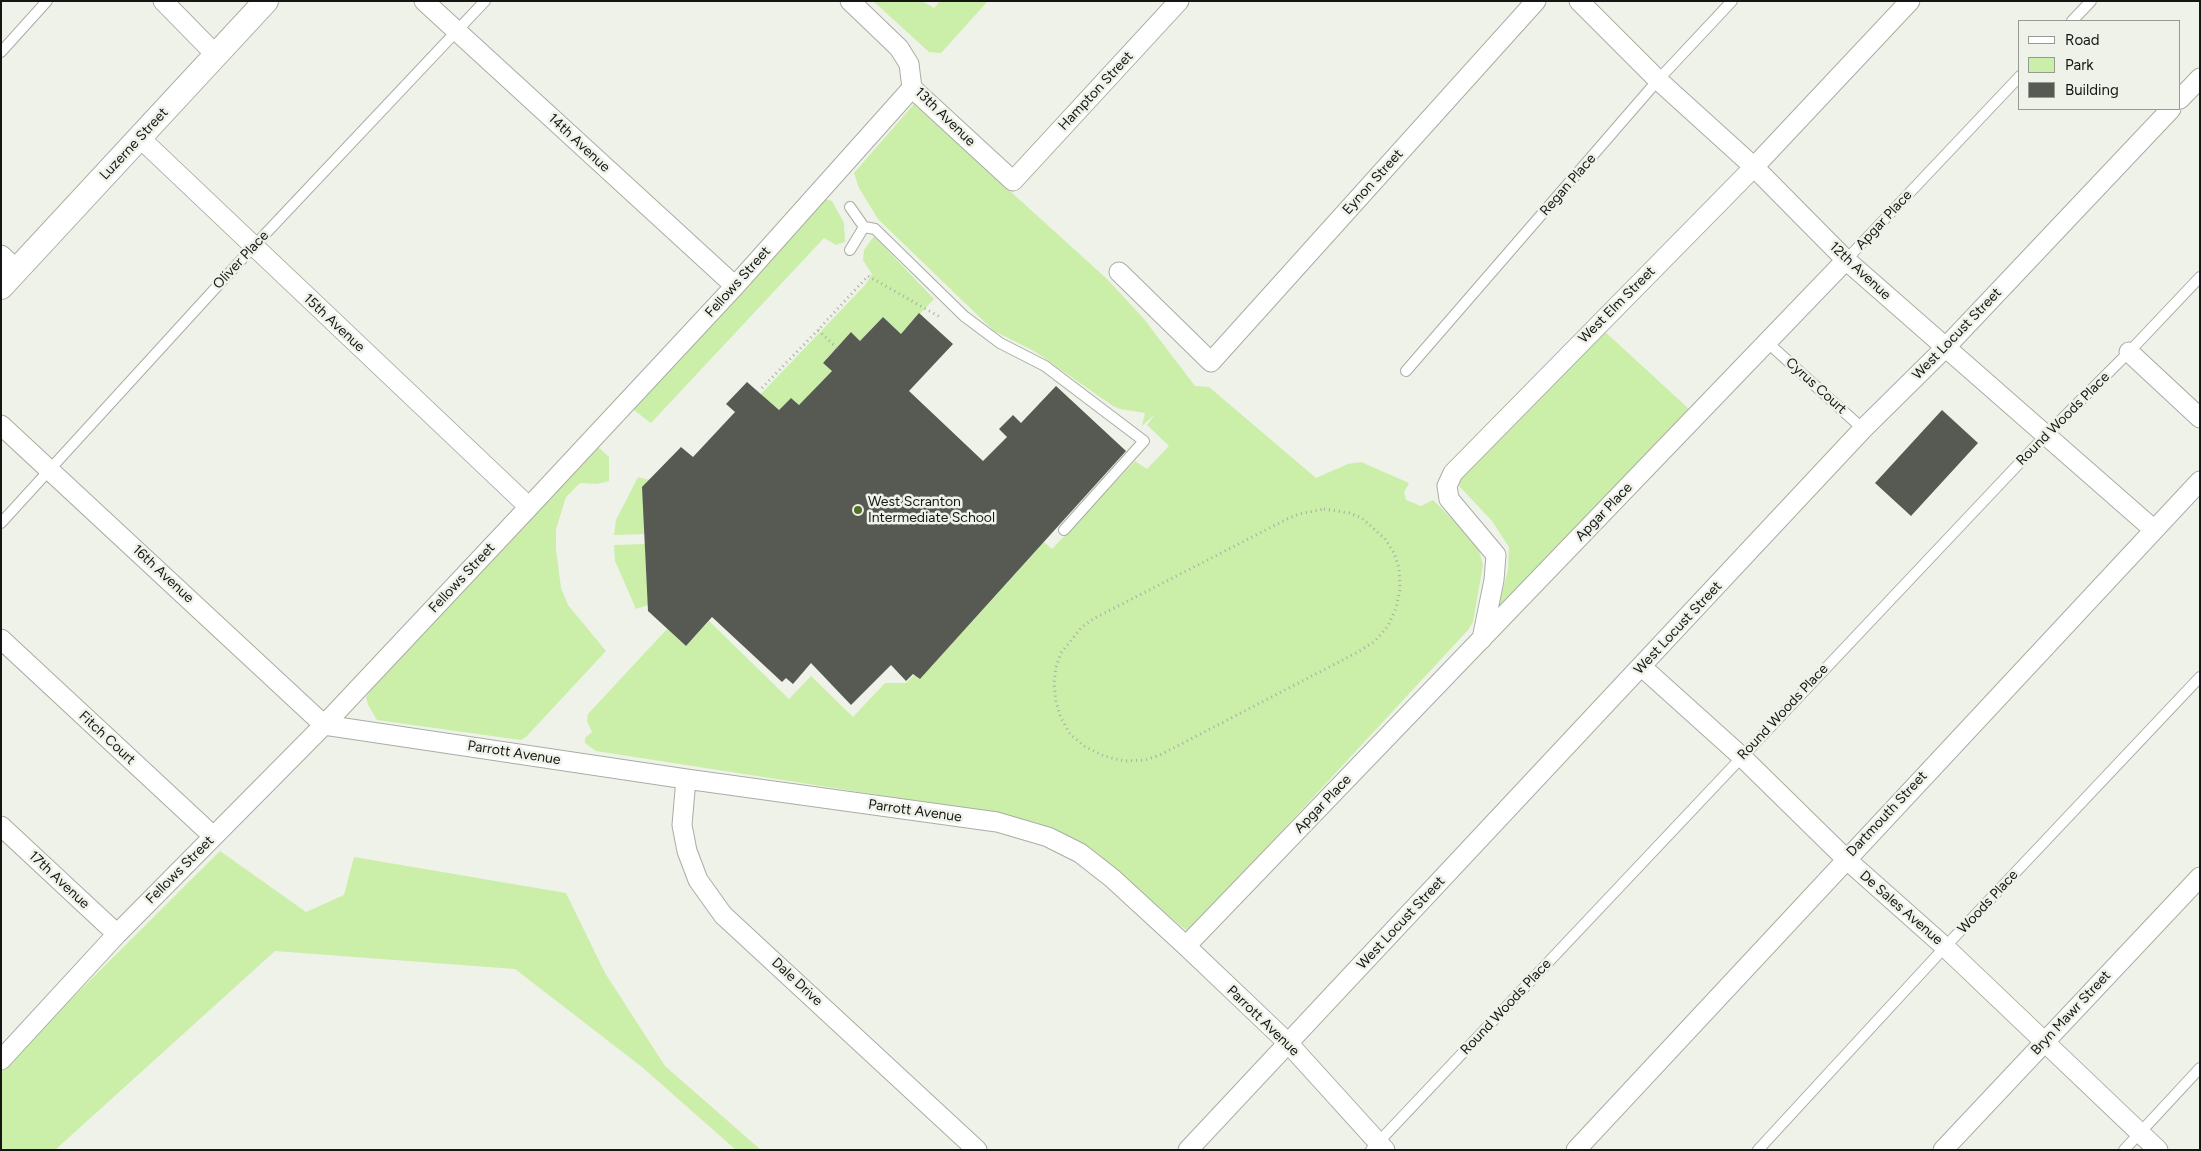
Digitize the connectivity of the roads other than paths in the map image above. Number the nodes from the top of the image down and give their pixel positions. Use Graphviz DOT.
graph roads {
  1 [pos="47,1"];
  2 [pos="163,1"];
  3 [pos="266,1"];
  4 [pos="424,1"];
  5 [pos="485,1"];
  6 [pos="850,1"];
  7 [pos="1179,1"];
  8 [pos="1536,1"];
  9 [pos="1579,1"];
  10 [pos="1732,1"];
  11 [pos="1910,1"];
  12 [pos="2091,1"];
  13 [pos="2073,20"];
  14 [pos="457,31"];
  15 [pos="1,52"];
  16 [pos="217,56"];
  17 [pos="2018,78"];
  18 [pos="2200,78"];
  19 [pos="1658,80"];
  20 [pos="912,88"];
  21 [pos="2181,98"];
  22 [pos="2170,110"];
  23 [pos="140,138"];
  24 [pos="1754,166"];
  25 [pos="1013,182"];
  26 [pos="850,207"];
  27 [pos="864,227"];
  28 [pos="253,247"];
  29 [pos="850,250"];
  30 [pos="1846,260"];
  31 [pos="7,271"];
  32 [pos="1119,272"];
  33 [pos="2200,277"];
  34 [pos="735,286"];
  35 [pos="1768,343"];
  36 [pos="1946,348"];
  37 [pos="2129,352"];
  38 [pos="1406,371"];
  39 [pos="2200,418"];
  40 [pos="1,425"];
  41 [pos="1864,429"];
  42 [pos="2045,436"];
  43 [pos="51,469"];
  44 [pos="2200,481"];
  45 [pos="529,507"];
  46 [pos="1,523"];
  47 [pos="2153,529"];
  48 [pos="1064,530"];
  49 [pos="1,639"];
  50 [pos="1481,640"];
  51 [pos="1642,667"];
  52 [pos="2200,678"];
  53 [pos="324,725"];
  54 [pos="1741,756"];
  55 [pos="686,779"];
  56 [pos="1,826"];
  57 [pos="213,836"];
  58 [pos="1846,859"];
  59 [pos="2200,877"];
  60 [pos="117,934"];
  61 [pos="1186,946"];
  62 [pos="1945,947"];
  63 [pos="2043,1042"];
  64 [pos="1288,1043"];
  65 [pos="1,1060"];
  66 [pos="2200,1068"];
  67 [pos="2140,1133"];
  68 [pos="1378,1147"];
  69 [pos="977,1150"];
  70 [pos="1188,1150"];
  71 [pos="1576,1150"];
  72 [pos="1758,1150"];
  73 [pos="1943,1150"];
  74 [pos="2124,1150"];
  75 [pos="2158,1150"];
  1 -- 15 [label="lane"];
  2 -- 16 [label="street"];
  3 -- 16 [label="street, Luzerne Street"];
  4 -- 14 [label="street, 14th Avenue"];
  5 -- 14 [label="lane, Oliver Place"];
  6 -- 20 [label="street, 13th Avenue"];
  7 -- 25 [label="street, Hampton Street"];
  8 -- 32 [label="street, Eynon Street"];
  9 -- 19 [label="street, 12th Avenue"];
  10 -- 19 [label="lane, Regan Place"];
  11 -- 24 [label="street, West Elm Street"];
  12 -- 13 [label="lane"];
  14 -- 28 [label="lane, Oliver Place"];
  14 -- 34 [label="street, 14th Avenue"];
  16 -- 23 [label="street, Luzerne Street"];
  17 -- 30 [label="lane, Apgar Place"];
  18 -- 21 [label="street"];
  19 -- 24 [label="street, 12th Avenue"];
  19 -- 38 [label="lane, Regan Place"];
  20 -- 25 [label="street, 13th Avenue"];
  20 -- 34 [label="street, Fellows Street"];
  22 -- 36 [label="street, West Locust Street"];
  23 -- 28 [label="street, 15th Avenue"];
  23 -- 31 [label="street, Luzerne Street"];
  24 -- 30 [label="street, 12th Avenue"];
  24 -- 50 [label="street, West Elm Street"];
  26 -- 27 [label="lane"];
  27 -- 29 [label="lane"];
  27 -- 48 [label="lane"];
  28 -- 43 [label="lane, Oliver Place"];
  28 -- 45 [label="street, 15th Avenue"];
  30 -- 35 [label="street, Apgar Place"];
  30 -- 36 [label="street, 12th Avenue"];
  33 -- 37 [label="lane, Round Woods Place"];
  34 -- 45 [label="street, Fellows Street"];
  35 -- 41 [label="lane, Cyrus Court"];
  35 -- 50 [label="street, Apgar Place"];
  36 -- 41 [label="street, West Locust Street"];
  36 -- 42 [label="street, 12th Avenue"];
  37 -- 39 [label="street"];
  37 -- 42 [label="lane, Round Woods Place"];
  40 -- 43 [label="street, 16th Avenue"];
  41 -- 51 [label="street, West Locust Street"];
  42 -- 47 [label="street, 12th Avenue"];
  42 -- 54 [label="lane, Round Woods Place"];
  43 -- 46 [label="lane, Oliver Place"];
  43 -- 53 [label="street, 16th Avenue"];
  44 -- 47 [label="street, Dartmouth Street"];
  45 -- 53 [label="street, Fellows Street"];
  47 -- 58 [label="street, Dartmouth Street"];
  49 -- 57 [label="street, Fitch Court"];
  50 -- 61 [label="street, Apgar Place"];
  51 -- 54 [label="street, De Sales Avenue"];
  51 -- 64 [label="street, West Locust Street"];
  52 -- 62 [label="lane, Woods Place"];
  53 -- 55 [label="street, Parrott Avenue"];
  53 -- 57 [label="street, Fellows Street"];
  54 -- 58 [label="street, De Sales Avenue"];
  54 -- 68 [label="lane, Round Woods Place"];
  55 -- 61 [label="street, Parrott Avenue"];
  55 -- 69 [label="street, Dale Drive"];
  56 -- 60 [label="street, 17th Avenue"];
  57 -- 60 [label="street, Fellows Street"];
  58 -- 62 [label="street, De Sales Avenue"];
  58 -- 71 [label="street, Dartmouth Street"];
  59 -- 63 [label="street, Bryn Mawr Street"];
  60 -- 65 [label="street, Fellows Street"];
  61 -- 64 [label="street, Parrott Avenue"];
  62 -- 63 [label="street, De Sales Avenue"];
  62 -- 72 [label="lane, Woods Place"];
  63 -- 67 [label="street, De Sales Avenue"];
  63 -- 73 [label="street, Bryn Mawr Street"];
  64 -- 68 [label="street, Parrott Avenue"];
  64 -- 70 [label="street, West Locust Street"];
  66 -- 67 [label="lane"];
  67 -- 74 [label="lane"];
  67 -- 75 [label="street, De Sales Avenue"];
}
